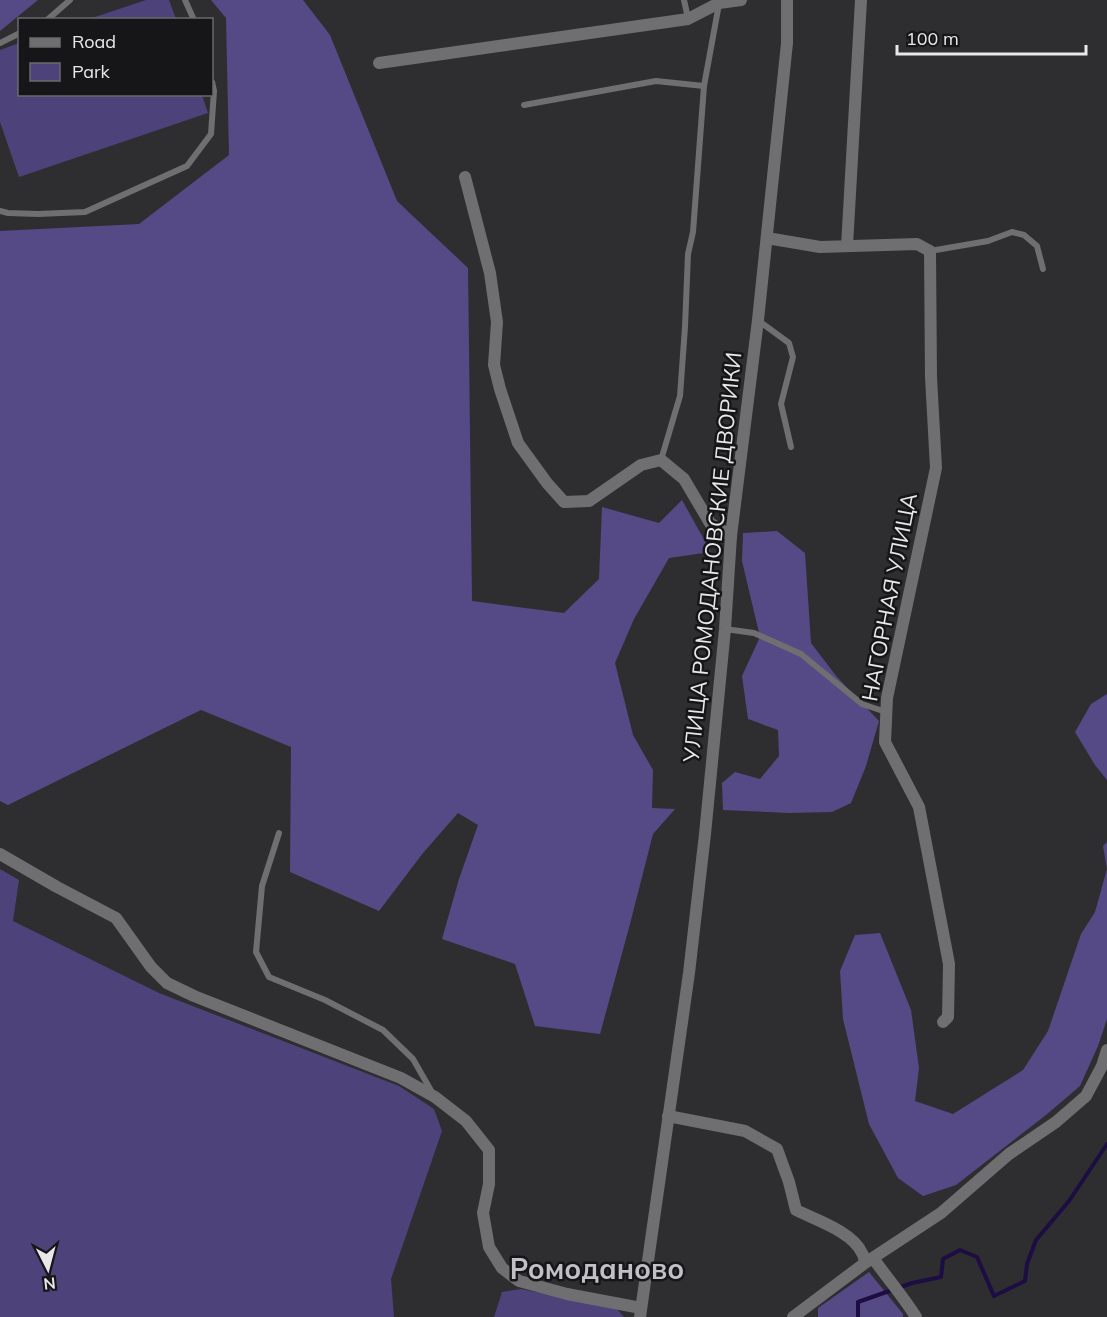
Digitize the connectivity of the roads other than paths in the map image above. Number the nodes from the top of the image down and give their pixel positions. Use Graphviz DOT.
graph roads {
  1 [pos="70,0"];
  2 [pos="185,0"];
  3 [pos="684,0"];
  4 [pos="741,0"];
  5 [pos="787,0"];
  6 [pos="861,0"];
  7 [pos="719,3"];
  8 [pos="48,18"];
  9 [pos="193,18"];
  10 [pos="688,19"];
  11 [pos="18,34"];
  12 [pos="0,43"];
  13 [pos="379,63"];
  14 [pos="213,86"];
  15 [pos="704,86"];
  16 [pos="524,105"];
  17 [pos="465,177"];
  18 [pos="0,211"];
  19 [pos="767,238"];
  20 [pos="848,246"];
  21 [pos="930,251"];
  22 [pos="1043,269"];
  23 [pos="759,320"];
  24 [pos="791,447"];
  25 [pos="661,460"];
  26 [pos="731,536"];
  27 [pos="724,629"];
  28 [pos="886,712"];
  29 [pos="279,833"];
  30 [pos="0,854"];
  31 [pos="943,1022"];
  32 [pos="1107,1050"];
  33 [pos="435,1097"];
  34 [pos="668,1116"];
  35 [pos="869,1260"];
  36 [pos="640,1313"];
  37 [pos="793,1317"];
  38 [pos="916,1317"];
  1 -- 8 [label="lane"];
  2 -- 9 [label="lane"];
  3 -- 10 [label="lane"];
  4 -- 7 [label="street"];
  5 -- 19 [label="street, УЛИЦА РОМОДАНОВСКИЕ ДВОРИКИ"];
  6 -- 20 [label="street"];
  7 -- 10 [label="street"];
  7 -- 15 [label="lane"];
  10 -- 13 [label="street"];
  11 -- 12 [label="lane"];
  14 -- 18 [label="lane"];
  15 -- 16 [label="lane"];
  15 -- 25 [label="lane"];
  17 -- 25 [label="street"];
  19 -- 20 [label="street"];
  19 -- 23 [label="street, УЛИЦА РОМОДАНОВСКИЕ ДВОРИКИ"];
  20 -- 21 [label="street"];
  21 -- 22 [label="lane"];
  21 -- 28 [label="street, НАГОРНАЯ УЛИЦА"];
  23 -- 24 [label="lane"];
  23 -- 26 [label="street, УЛИЦА РОМОДАНОВСКИЕ ДВОРИКИ"];
  25 -- 26 [label="street"];
  26 -- 27 [label="street, УЛИЦА РОМОДАНОВСКИЕ ДВОРИКИ"];
  27 -- 28 [label="lane"];
  27 -- 34 [label="street, УЛИЦА РОМОДАНОВСКИЕ ДВОРИКИ"];
  28 -- 31 [label="street, НАГОРНАЯ УЛИЦА"];
  29 -- 33 [label="lane"];
  30 -- 33 [label="street"];
  32 -- 35 [label="street"];
  33 -- 36 [label="street"];
  34 -- 35 [label="street"];
  34 -- 36 [label="street, УЛИЦА РОМОДАНОВСКИЕ ДВОРИКИ"];
  35 -- 37 [label="street"];
  35 -- 38 [label="street"];
}
